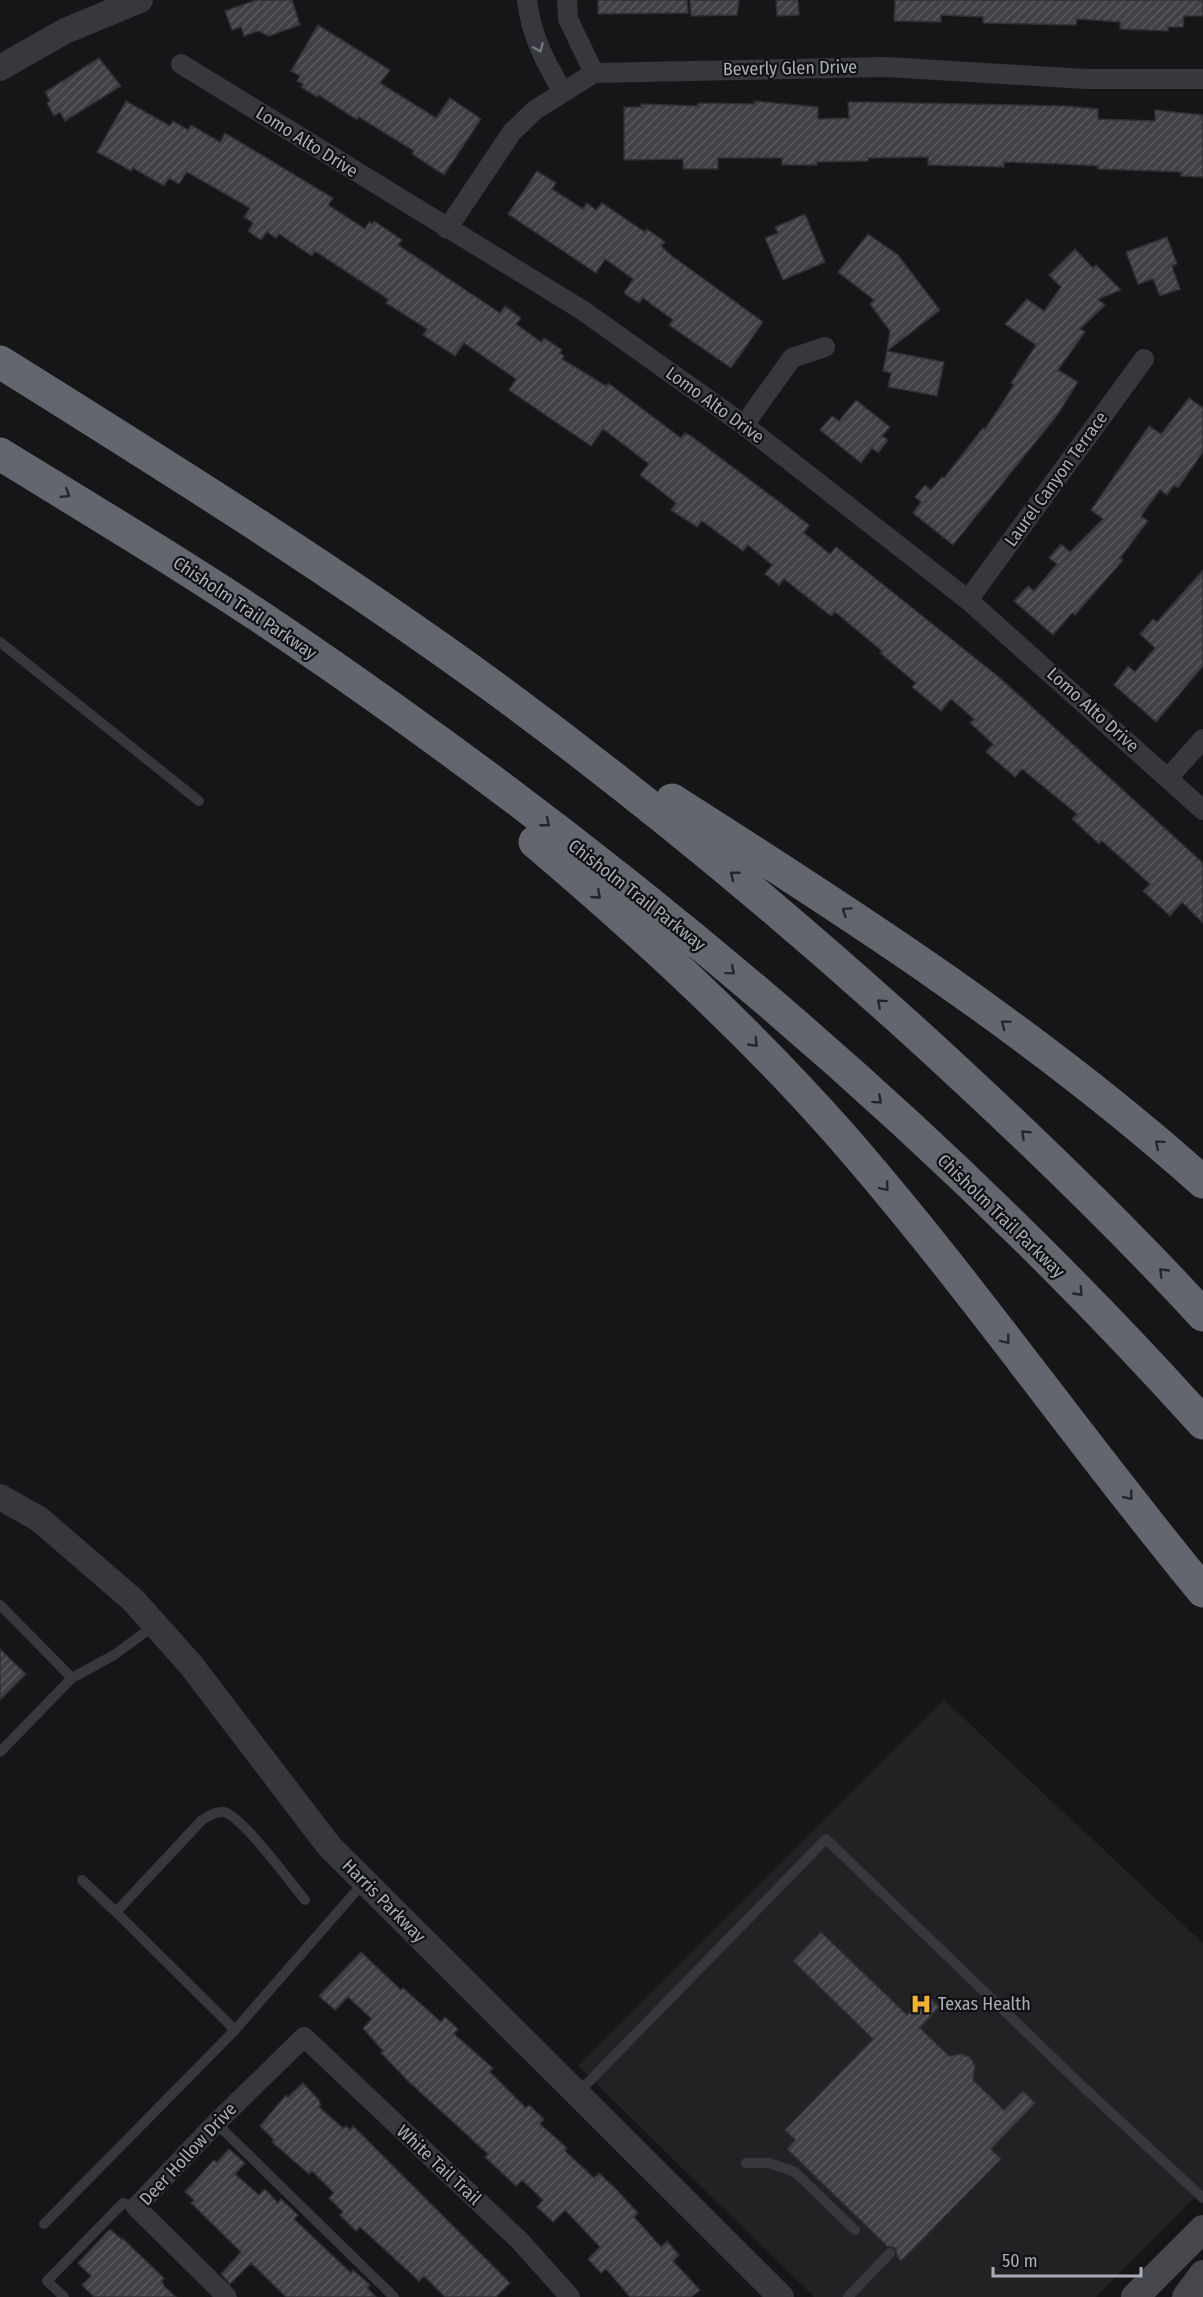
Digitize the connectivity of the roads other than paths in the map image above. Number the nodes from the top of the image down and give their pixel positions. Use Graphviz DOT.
graph roads {
  1 [pos="140,0"];
  2 [pos="527,0"];
  3 [pos="567,0"];
  4 [pos="181,64"];
  5 [pos="0,68"];
  6 [pos="594,73"];
  7 [pos="1203,79"];
  8 [pos="563,92"];
  9 [pos="447,229"];
  10 [pos="825,347"];
  11 [pos="1144,358"];
  12 [pos="0,362"];
  13 [pos="744,425"];
  14 [pos="8,459"];
  15 [pos="968,600"];
  16 [pos="295,640"];
  17 [pos="0,642"];
  18 [pos="491,686"];
  19 [pos="1203,739"];
  20 [pos="1168,778"];
  21 [pos="199,801"];
  22 [pos="1203,810"];
  23 [pos="1203,1182"];
  24 [pos="1203,1315"];
  25 [pos="1203,1423"];
  26 [pos="1,1500"];
  27 [pos="1203,1591"];
  28 [pos="0,1605"];
  29 [pos="155,1625"];
  30 [pos="72,1678"];
  31 [pos="0,1752"];
  32 [pos="82,1880"];
  33 [pos="365,1882"];
  34 [pos="305,1900"];
  35 [pos="116,1912"];
  36 [pos="235,2030"];
  37 [pos="304,2037"];
  38 [pos="577,2094"];
  39 [pos="216,2123"];
  40 [pos="746,2163"];
  41 [pos="1203,2198"];
  42 [pos="136,2207"];
  43 [pos="44,2224"];
  44 [pos="1203,2229"];
  45 [pos="855,2230"];
  46 [pos="890,2253"];
  47 [pos="1203,2274"];
  48 [pos="64,2297"];
  49 [pos="227,2297"];
  50 [pos="394,2297"];
  51 [pos="570,2297"];
  52 [pos="781,2297"];
  53 [pos="848,2297"];
  54 [pos="1135,2297"];
  55 [pos="1186,2297"];
  1 -- 5 [label="street"];
  2 -- 8 [label="street, one-way"];
  3 -- 6 [label="street"];
  4 -- 9 [label="street, Lomo Alto Drive"];
  6 -- 7 [label="street, Beverly Glen Drive"];
  6 -- 8 [label="street"];
  8 -- 9 [label="street"];
  9 -- 13 [label="street, Lomo Alto Drive"];
  10 -- 13 [label="street"];
  11 -- 15 [label="street, Laurel Canyon Terrace"];
  12 -- 18 [label="highway"];
  13 -- 15 [label="street, Lomo Alto Drive"];
  14 -- 16 [label="highway, Chisholm Trail Parkway, one-way"];
  15 -- 20 [label="street, Lomo Alto Drive"];
  16 -- 25 [label="highway, Chisholm Trail Parkway, one-way"];
  16 -- 27 [label="highway, one-way"];
  17 -- 21 [label="lane"];
  23 -- 18 [label="highway, one-way"];
  24 -- 18 [label="highway, one-way"];
  19 -- 20 [label="street"];
  20 -- 22 [label="street, Lomo Alto Drive"];
  26 -- 29 [label="street, Harris Parkway"];
  28 -- 30 [label="lane"];
  29 -- 30 [label="lane"];
  29 -- 33 [label="street, Harris Parkway"];
  30 -- 31 [label="lane"];
  32 -- 35 [label="lane"];
  33 -- 36 [label="lane"];
  33 -- 38 [label="street, Harris Parkway"];
  34 -- 35 [label="lane"];
  35 -- 36 [label="lane"];
  36 -- 43 [label="lane"];
  37 -- 39 [label="street, Deer Hollow Drive"];
  37 -- 51 [label="street, White Tail Trail"];
  38 -- 41 [label="lane"];
  38 -- 52 [label="street, Harris Parkway"];
  39 -- 42 [label="street, Deer Hollow Drive"];
  39 -- 50 [label="lane"];
  40 -- 45 [label="lane"];
  42 -- 48 [label="lane"];
  42 -- 49 [label="street, Deer Hollow Drive"];
  44 -- 54 [label="main road"];
  46 -- 53 [label="lane"];
  47 -- 55 [label="main road"];
}
